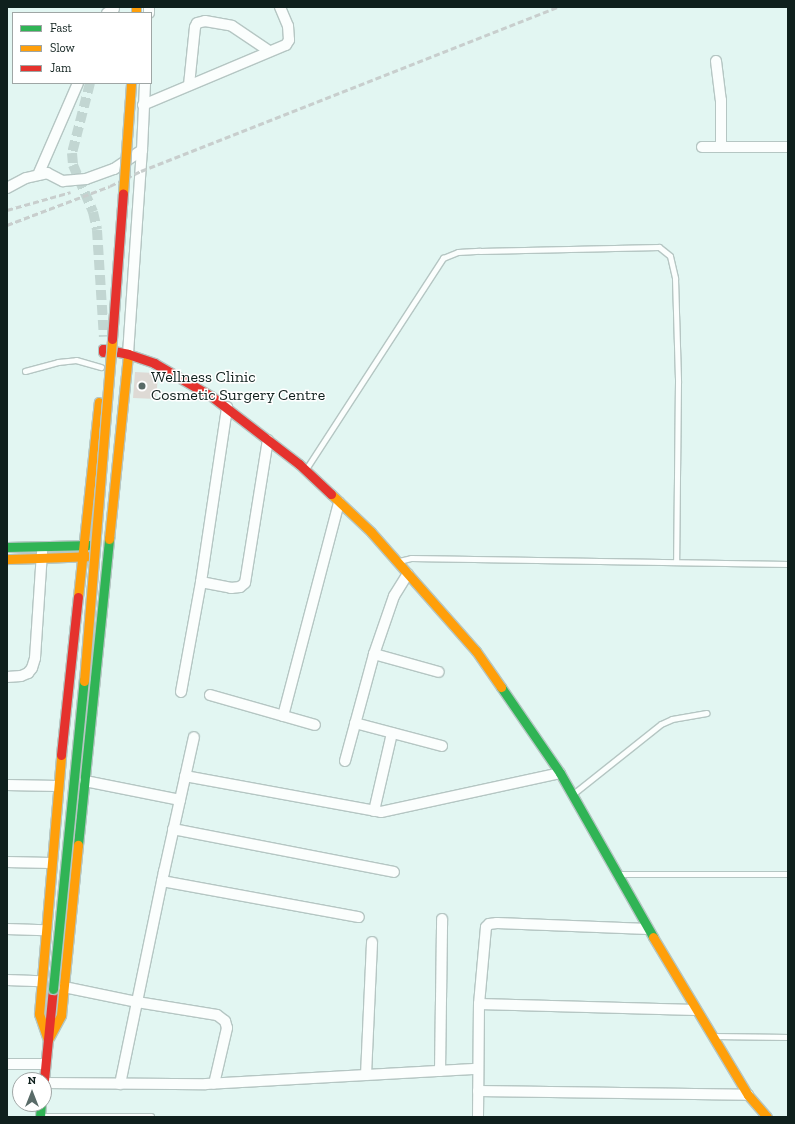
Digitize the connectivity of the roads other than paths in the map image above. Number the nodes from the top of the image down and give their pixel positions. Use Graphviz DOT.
graph roads {
  1 [pos="280,7"];
  2 [pos="269,51"];
  3 [pos="716,61"];
  4 [pos="78,84"];
  5 [pos="131,84"];
  6 [pos="145,84"];
  7 [pos="189,85"];
  8 [pos="143,105"];
  9 [pos="702,147"];
  10 [pos="721,147"];
  11 [pos="788,147"];
  12 [pos="142,150"];
  13 [pos="38,174"];
  14 [pos="7,188"];
  15 [pos="104,338"];
  16 [pos="103,349"];
  17 [pos="128,354"];
  18 [pos="102,367"];
  19 [pos="25,371"];
  20 [pos="227,407"];
  21 [pos="268,440"];
  22 [pos="305,470"];
  23 [pos="339,502"];
  24 [pos="109,545"];
  25 [pos="43,546"];
  26 [pos="83,546"];
  27 [pos="7,547"];
  28 [pos="108,555"];
  29 [pos="42,557"];
  30 [pos="82,557"];
  31 [pos="7,559"];
  32 [pos="397,562"];
  33 [pos="676,562"];
  34 [pos="788,564"];
  35 [pos="408,574"];
  36 [pos="201,582"];
  37 [pos="374,654"];
  38 [pos="439,672"];
  39 [pos="7,677"];
  40 [pos="181,692"];
  41 [pos="210,695"];
  42 [pos="706,713"];
  43 [pos="283,716"];
  44 [pos="355,724"];
  45 [pos="315,725"];
  46 [pos="392,733"];
  47 [pos="194,737"];
  48 [pos="442,746"];
  49 [pos="345,761"];
  50 [pos="560,773"];
  51 [pos="185,776"];
  52 [pos="85,781"];
  53 [pos="7,785"];
  54 [pos="58,786"];
  55 [pos="572,795"];
  56 [pos="180,800"];
  57 [pos="374,811"];
  58 [pos="173,829"];
  59 [pos="7,862"];
  60 [pos="51,863"];
  61 [pos="394,872"];
  62 [pos="617,874"];
  63 [pos="788,874"];
  64 [pos="162,881"];
  65 [pos="359,917"];
  66 [pos="442,919"];
  67 [pos="7,929"];
  68 [pos="648,929"];
  69 [pos="45,930"];
  70 [pos="372,942"];
  71 [pos="7,980"];
  72 [pos="41,981"];
  73 [pos="64,987"];
  74 [pos="137,1002"];
  75 [pos="479,1004"];
  76 [pos="696,1010"];
  77 [pos="712,1036"];
  78 [pos="788,1037"];
  79 [pos="48,1040"];
  80 [pos="7,1064"];
  81 [pos="45,1064"];
  82 [pos="478,1069"];
  83 [pos="440,1071"];
  84 [pos="44,1072"];
  85 [pos="366,1075"];
  86 [pos="52,1083"];
  87 [pos="120,1084"];
  88 [pos="214,1084"];
  89 [pos="478,1091"];
  90 [pos="748,1095"];
  91 [pos="151,1116"];
  92 [pos="40,1117"];
  93 [pos="478,1117"];
  94 [pos="767,1117"];
  1 -- 2 [label="street"];
  2 -- 7 [label="street"];
  2 -- 7 [label="street"];
  3 -- 10 [label="street"];
  4 -- 13 [label="street"];
  5 -- 79 [label="street, bridge"];
  6 -- 8 [label="street"];
  7 -- 8 [label="street"];
  8 -- 12 [label="street"];
  9 -- 10 [label="street"];
  10 -- 11 [label="street"];
  12 -- 13 [label="street"];
  12 -- 17 [label="street"];
  13 -- 14 [label="street"];
  15 -- 16 [label="street"];
  16 -- 17 [label="street"];
  16 -- 18 [label="street"];
  17 -- 20 [label="street"];
  17 -- 24 [label="street"];
  18 -- 19 [label="lane"];
  18 -- 26 [label="street"];
  20 -- 21 [label="street"];
  20 -- 36 [label="street"];
  21 -- 22 [label="street"];
  21 -- 36 [label="street"];
  22 -- 23 [label="street"];
  22 -- 33 [label="lane"];
  23 -- 32 [label="street"];
  23 -- 43 [label="street"];
  24 -- 26 [label="street"];
  24 -- 28 [label="street"];
  25 -- 26 [label="street"];
  25 -- 27 [label="street"];
  25 -- 29 [label="street"];
  26 -- 30 [label="street"];
  28 -- 30 [label="street"];
  28 -- 52 [label="street"];
  29 -- 30 [label="street"];
  29 -- 31 [label="street"];
  29 -- 39 [label="street"];
  30 -- 54 [label="street"];
  32 -- 33 [label="lane"];
  32 -- 35 [label="street"];
  33 -- 34 [label="lane"];
  35 -- 37 [label="street"];
  35 -- 50 [label="street"];
  36 -- 40 [label="street"];
  37 -- 38 [label="street"];
  37 -- 44 [label="street"];
  41 -- 43 [label="street"];
  42 -- 55 [label="lane"];
  43 -- 45 [label="street"];
  44 -- 46 [label="street"];
  44 -- 49 [label="street"];
  46 -- 48 [label="street"];
  46 -- 57 [label="street"];
  47 -- 51 [label="street"];
  50 -- 55 [label="street"];
  50 -- 57 [label="street"];
  51 -- 56 [label="street"];
  51 -- 57 [label="street"];
  52 -- 56 [label="street"];
  52 -- 73 [label="street"];
  53 -- 54 [label="street"];
  54 -- 60 [label="street"];
  55 -- 62 [label="street"];
  56 -- 58 [label="street"];
  58 -- 61 [label="street"];
  58 -- 64 [label="street"];
  59 -- 60 [label="street"];
  60 -- 69 [label="street"];
  62 -- 63 [label="lane"];
  62 -- 68 [label="street"];
  64 -- 65 [label="street"];
  64 -- 74 [label="street"];
  66 -- 83 [label="street"];
  67 -- 69 [label="street"];
  68 -- 75 [label="street"];
  68 -- 76 [label="street"];
  69 -- 72 [label="street"];
  70 -- 85 [label="street"];
  71 -- 72 [label="street"];
  72 -- 79 [label="street"];
  73 -- 74 [label="street"];
  73 -- 79 [label="street"];
  74 -- 87 [label="street"];
  74 -- 88 [label="street"];
  75 -- 76 [label="street"];
  75 -- 82 [label="street"];
  76 -- 77 [label="street"];
  77 -- 78 [label="lane"];
  77 -- 90 [label="street"];
  79 -- 81 [label="street"];
  80 -- 81 [label="street"];
  81 -- 84 [label="street"];
  82 -- 83 [label="street"];
  82 -- 89 [label="street"];
  83 -- 85 [label="street"];
  85 -- 88 [label="street"];
  86 -- 87 [label="street"];
  87 -- 88 [label="street"];
  89 -- 90 [label="street"];
  89 -- 93 [label="street"];
  90 -- 94 [label="street"];
  91 -- 92 [label="lane"];
}
